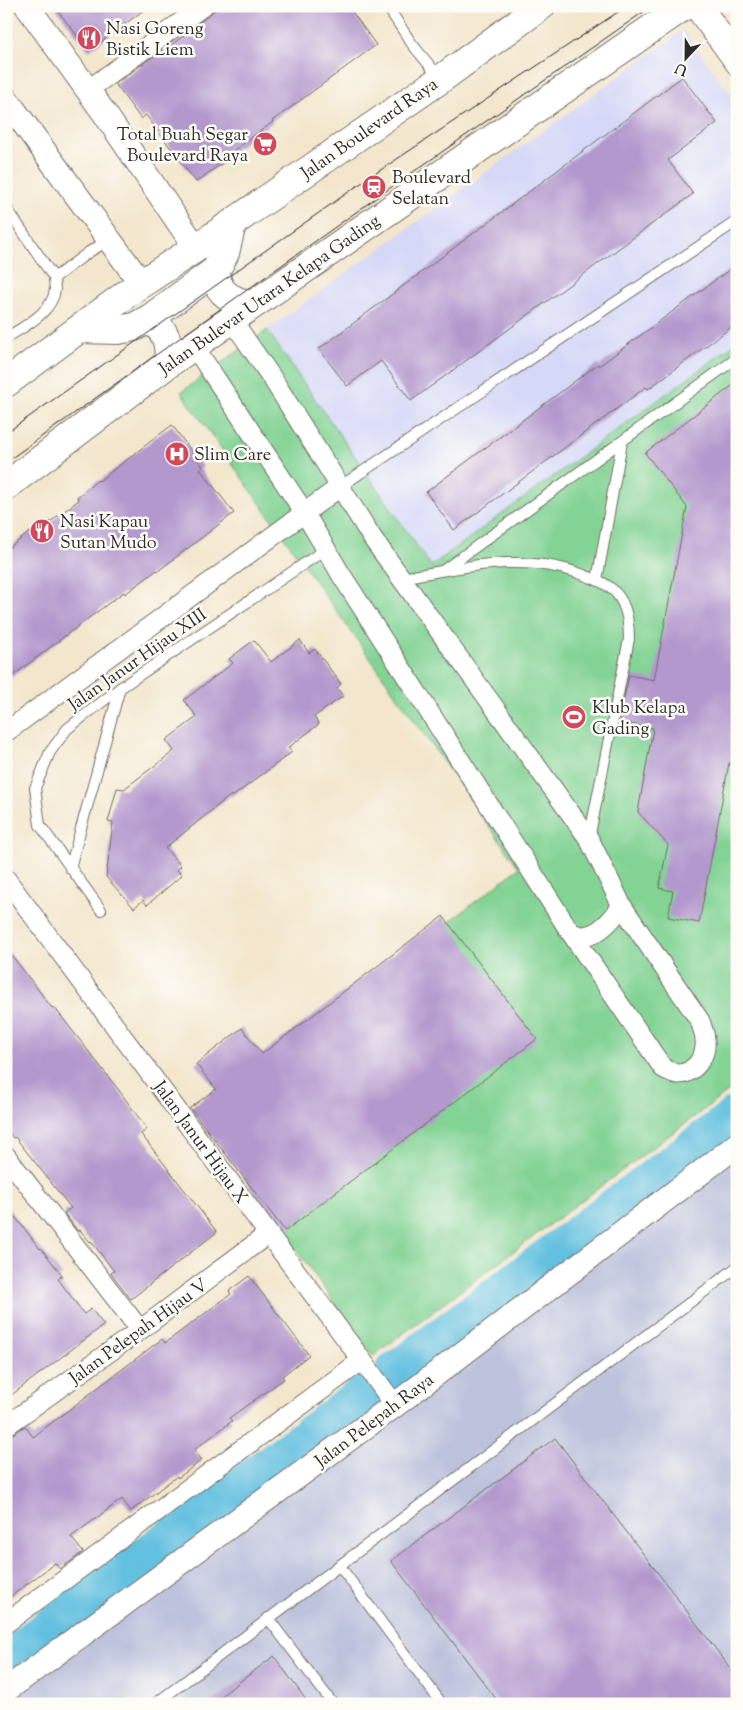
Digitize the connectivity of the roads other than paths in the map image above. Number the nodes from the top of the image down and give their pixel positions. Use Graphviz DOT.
graph roads {
  1 [pos="27,6"];
  2 [pos="387,6"];
  3 [pos="540,6"];
  4 [pos="686,6"];
  5 [pos="703,6"];
  6 [pos="197,8"];
  7 [pos="737,55"];
  8 [pos="737,74"];
  9 [pos="441,79"];
  10 [pos="88,90"];
  11 [pos="6,99"];
  12 [pos="6,207"];
  13 [pos="737,221"];
  14 [pos="232,224"];
  15 [pos="109,240"];
  16 [pos="196,248"];
  17 [pos="216,270"];
  18 [pos="54,278"];
  19 [pos="142,283"];
  20 [pos="241,313"];
  21 [pos="149,319"];
  22 [pos="80,328"];
  23 [pos="6,338"];
  24 [pos="194,346"];
  25 [pos="737,358"];
  26 [pos="170,363"];
  27 [pos="6,383"];
  28 [pos="622,442"];
  29 [pos="6,486"];
  30 [pos="341,486"];
  31 [pos="304,512"];
  32 [pos="326,548"];
  33 [pos="442,571"];
  34 [pos="401,578"];
  35 [pos="597,580"];
  36 [pos="120,688"];
  37 [pos="6,732"];
  38 [pos="589,839"];
  39 [pos="70,868"];
  40 [pos="6,879"];
  41 [pos="622,906"];
  42 [pos="101,910"];
  43 [pos="571,933"];
  44 [pos="737,1144"];
  45 [pos="6,1156"];
  46 [pos="268,1234"];
  47 [pos="737,1268"];
  48 [pos="140,1330"];
  49 [pos="368,1370"];
  50 [pos="395,1405"];
  51 [pos="6,1426"];
  52 [pos="339,1565"];
  53 [pos="268,1618"];
  54 [pos="6,1623"];
  55 [pos="6,1690"];
  56 [pos="155,1704"];
  57 [pos="333,1704"];
  58 [pos="442,1704"];
  1 -- 10 [label="street"];
  2 -- 9 [label="lane"];
  3 -- 9 [label="main road, Jalan Boulevard Raya"];
  4 -- 8 [label="lane"];
  4 -- 20 [label="main road, Jalan Bulevar Utara Kelapa Gading"];
  5 -- 7 [label="street"];
  6 -- 10 [label="street"];
  9 -- 14 [label="main road, Jalan Boulevard Raya"];
  10 -- 16 [label="street"];
  11 -- 15 [label="street"];
  12 -- 18 [label="lane"];
  13 -- 30 [label="lane"];
  14 -- 16 [label="main road, Jalan Boulevard Raya"];
  14 -- 17 [label="main road"];
  15 -- 18 [label="lane"];
  15 -- 19 [label="street"];
  16 -- 19 [label="main road"];
  17 -- 20 [label="main road"];
  17 -- 21 [label="main road"];
  18 -- 23 [label="lane"];
  19 -- 22 [label="main road"];
  20 -- 24 [label="main road, Jalan Bulevar Utara Kelapa Gading"];
  20 -- 30 [label="street"];
  21 -- 22 [label="main road"];
  21 -- 26 [label="main road"];
  22 -- 27 [label="main road"];
  24 -- 26 [label="main road, Jalan Bulevar Utara Kelapa Gading"];
  24 -- 31 [label="street"];
  25 -- 28 [label="lane"];
  26 -- 29 [label="main road, Jalan Bulevar Utara Kelapa Gading"];
  28 -- 33 [label="lane"];
  28 -- 35 [label="lane"];
  30 -- 31 [label="street"];
  30 -- 34 [label="street"];
  31 -- 32 [label="street"];
  31 -- 37 [label="street"];
  32 -- 36 [label="lane, Jalan Janur Hijau XIII"];
  32 -- 43 [label="street"];
  33 -- 34 [label="lane"];
  33 -- 35 [label="lane"];
  34 -- 38 [label="street"];
  35 -- 38 [label="lane"];
  36 -- 39 [label="lane"];
  36 -- 39 [label="lane, Jalan Janur Hijau XIII"];
  38 -- 41 [label="street"];
  39 -- 42 [label="lane, Jalan Janur Hijau XIII"];
  40 -- 46 [label="street, Jalan Janur Hijau X"];
  41 -- 43 [label="street"];
  41 -- 43 [label="street"];
  44 -- 50 [label="street, Jalan Pelepah Raya"];
  45 -- 48 [label="street"];
  46 -- 48 [label="street, Jalan Pelepah Hijau V"];
  46 -- 49 [label="street, Jalan Janur Hijau X"];
  47 -- 52 [label="lane"];
  48 -- 51 [label="street, Jalan Pelepah Hijau V"];
  49 -- 50 [label="street, Jalan Janur Hijau X"];
  49 -- 54 [label="street"];
  50 -- 55 [label="street, Jalan Pelepah Raya"];
  52 -- 53 [label="lane"];
  52 -- 58 [label="lane"];
  53 -- 56 [label="lane"];
  53 -- 57 [label="lane"];
}
